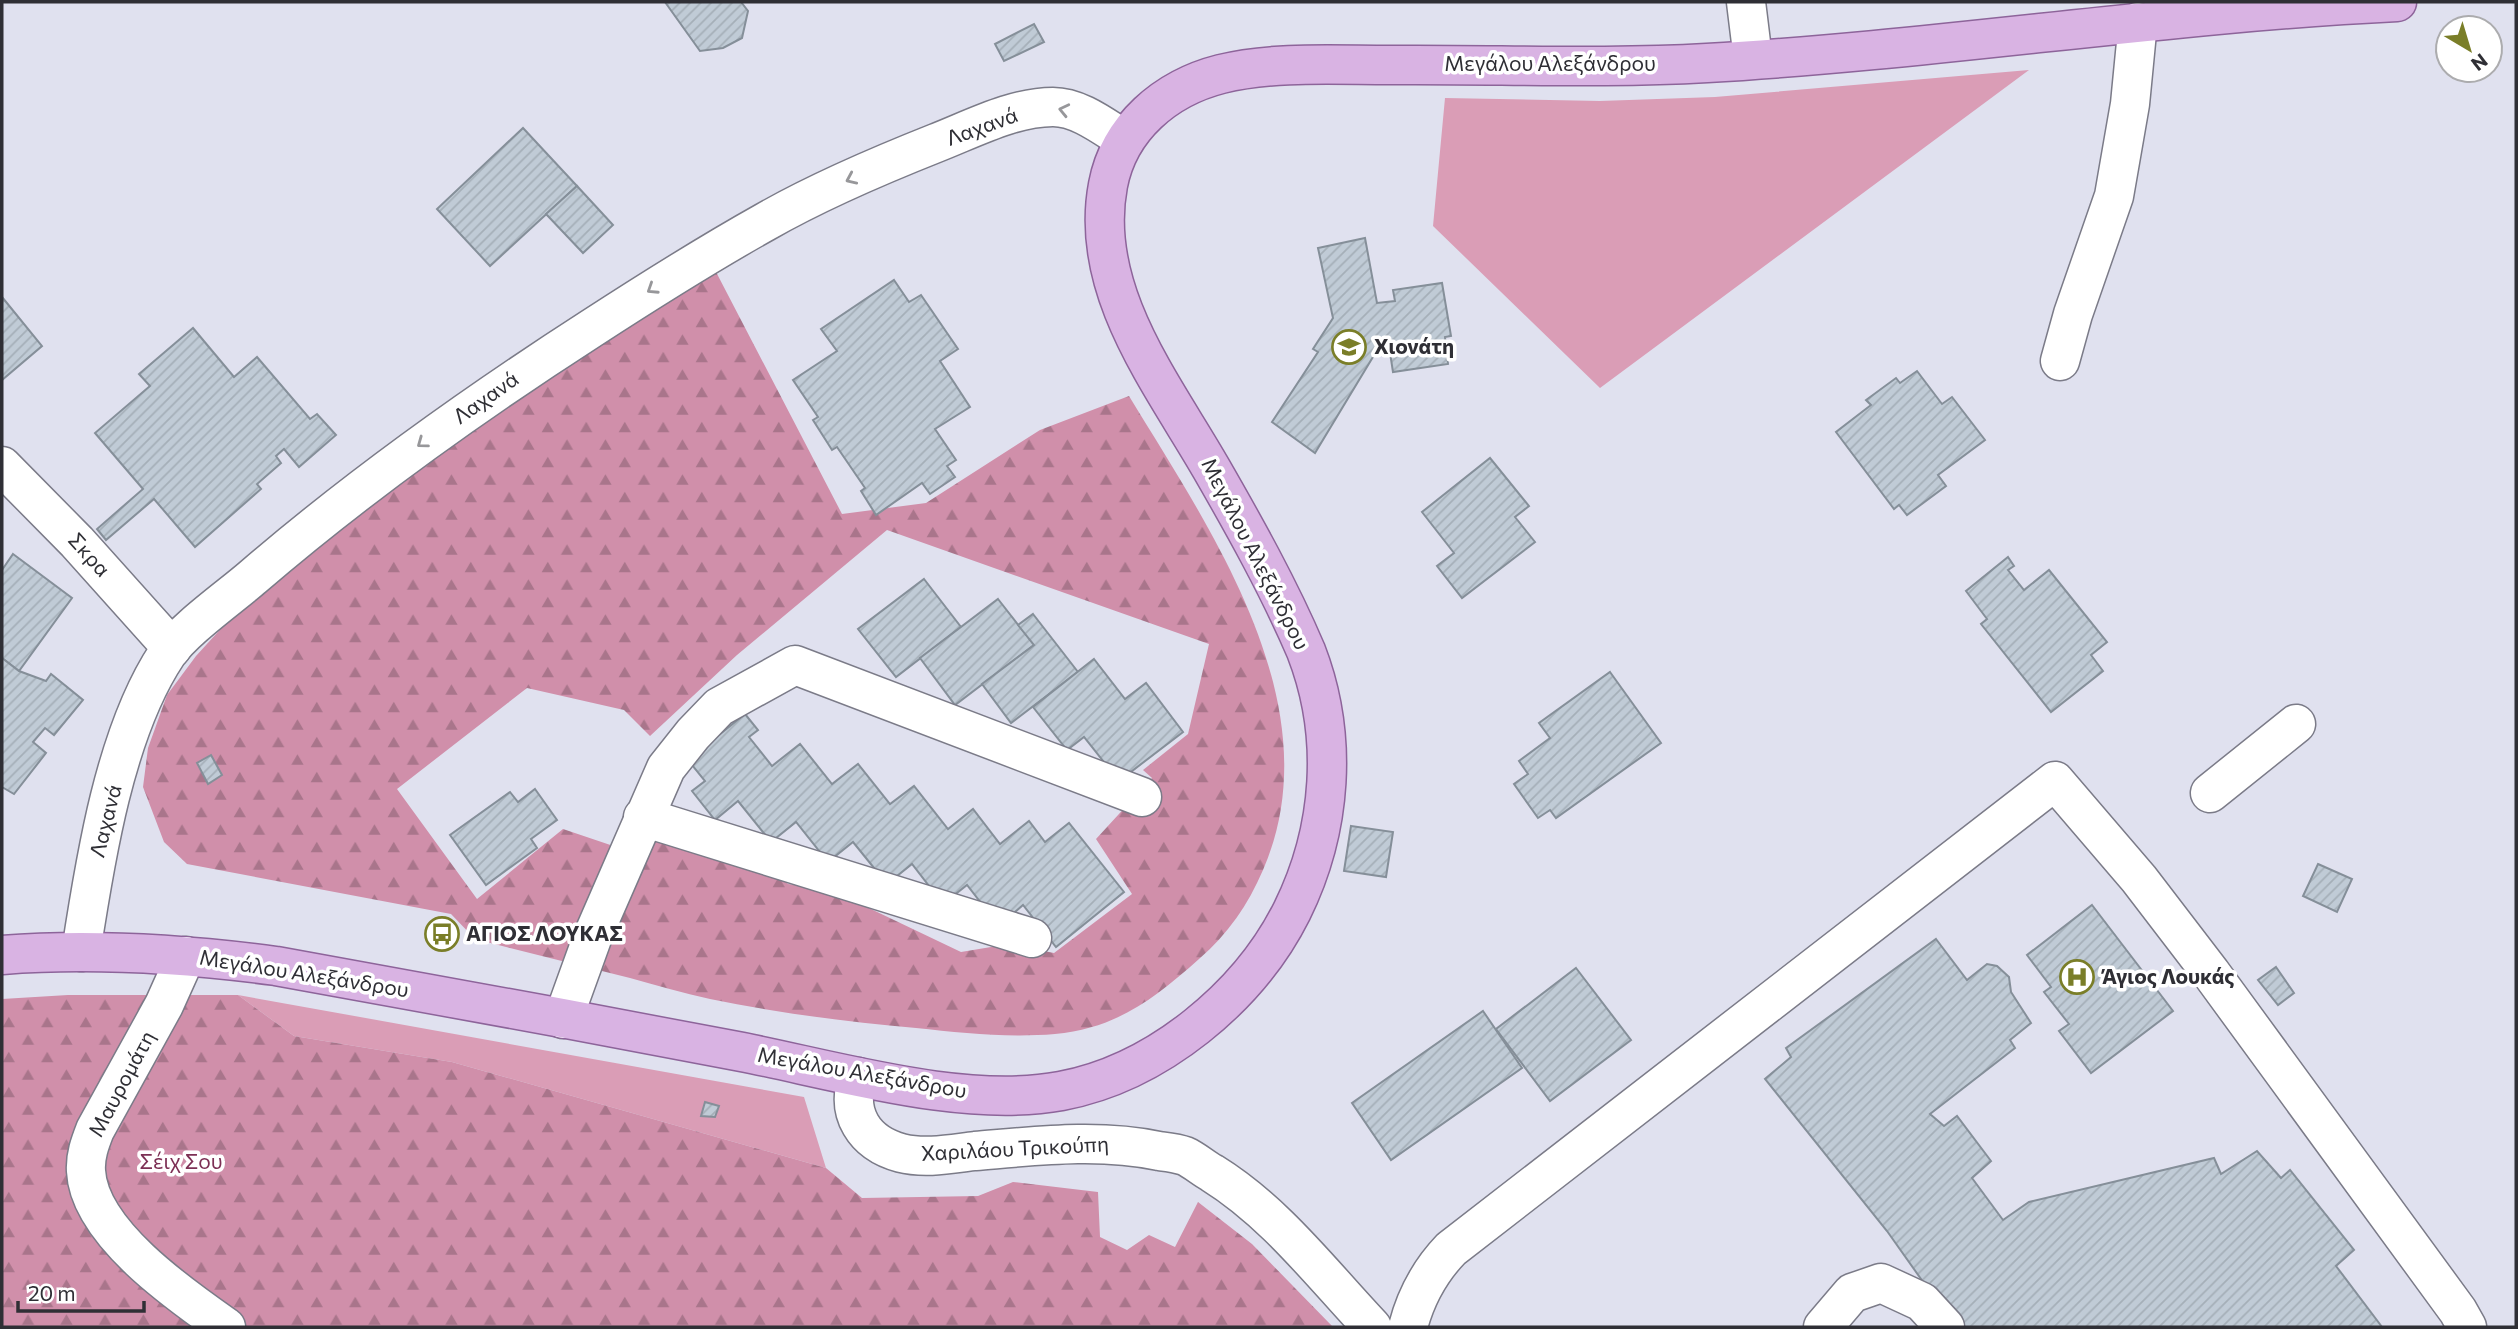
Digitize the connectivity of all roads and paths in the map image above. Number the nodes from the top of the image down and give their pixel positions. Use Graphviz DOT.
graph roads {
  1 [pos="1746,2"];
  2 [pos="2397,2"];
  3 [pos="2138,22"];
  4 [pos="1753,59"];
  5 [pos="1125,140"];
  6 [pos="2060,361"];
  7 [pos="2,466"];
  8 [pos="172,648"];
  9 [pos="2295,724"];
  10 [pos="2210,793"];
  11 [pos="1142,797"];
  12 [pos="643,817"];
  13 [pos="1032,939"];
  14 [pos="81,952"];
  15 [pos="2,955"];
  16 [pos="186,956"];
  17 [pos="563,1019"];
  18 [pos="858,1077"];
  19 [pos="226,1327"];
  20 [pos="1371,1327"];
  21 [pos="1408,1327"];
  22 [pos="1823,1327"];
  23 [pos="1945,1327"];
  24 [pos="2467,1327"];
  1 -- 4 [label="street"];
  2 -- 3 [label="main road, Μεγάλου Αλεξάνδρου"];
  3 -- 4 [label="main road, Μεγάλου Αλεξάνδρου"];
  3 -- 6 [label="street"];
  4 -- 5 [label="main road, Μεγάλου Αλεξάνδρου"];
  5 -- 8 [label="street, Λαχανά, one-way"];
  5 -- 18 [label="main road, Μεγάλου Αλεξάνδρου"];
  7 -- 8 [label="street, Σκρα"];
  8 -- 14 [label="street, Λαχανά"];
  9 -- 10 [label="street"];
  11 -- 12 [label="street"];
  12 -- 13 [label="street"];
  12 -- 17 [label="street"];
  14 -- 15 [label="main road, Μεγάλου Αλεξάνδρου"];
  14 -- 16 [label="main road, Μεγάλου Αλεξάνδρου"];
  16 -- 17 [label="main road, Μεγάλου Αλεξάνδρου"];
  16 -- 19 [label="street, Μαυρομάτη"];
  17 -- 18 [label="main road, Μεγάλου Αλεξάνδρου"];
  18 -- 20 [label="street, Χαριλάου Τρικούπη"];
  21 -- 24 [label="street"];
  22 -- 23 [label="street"];
}
